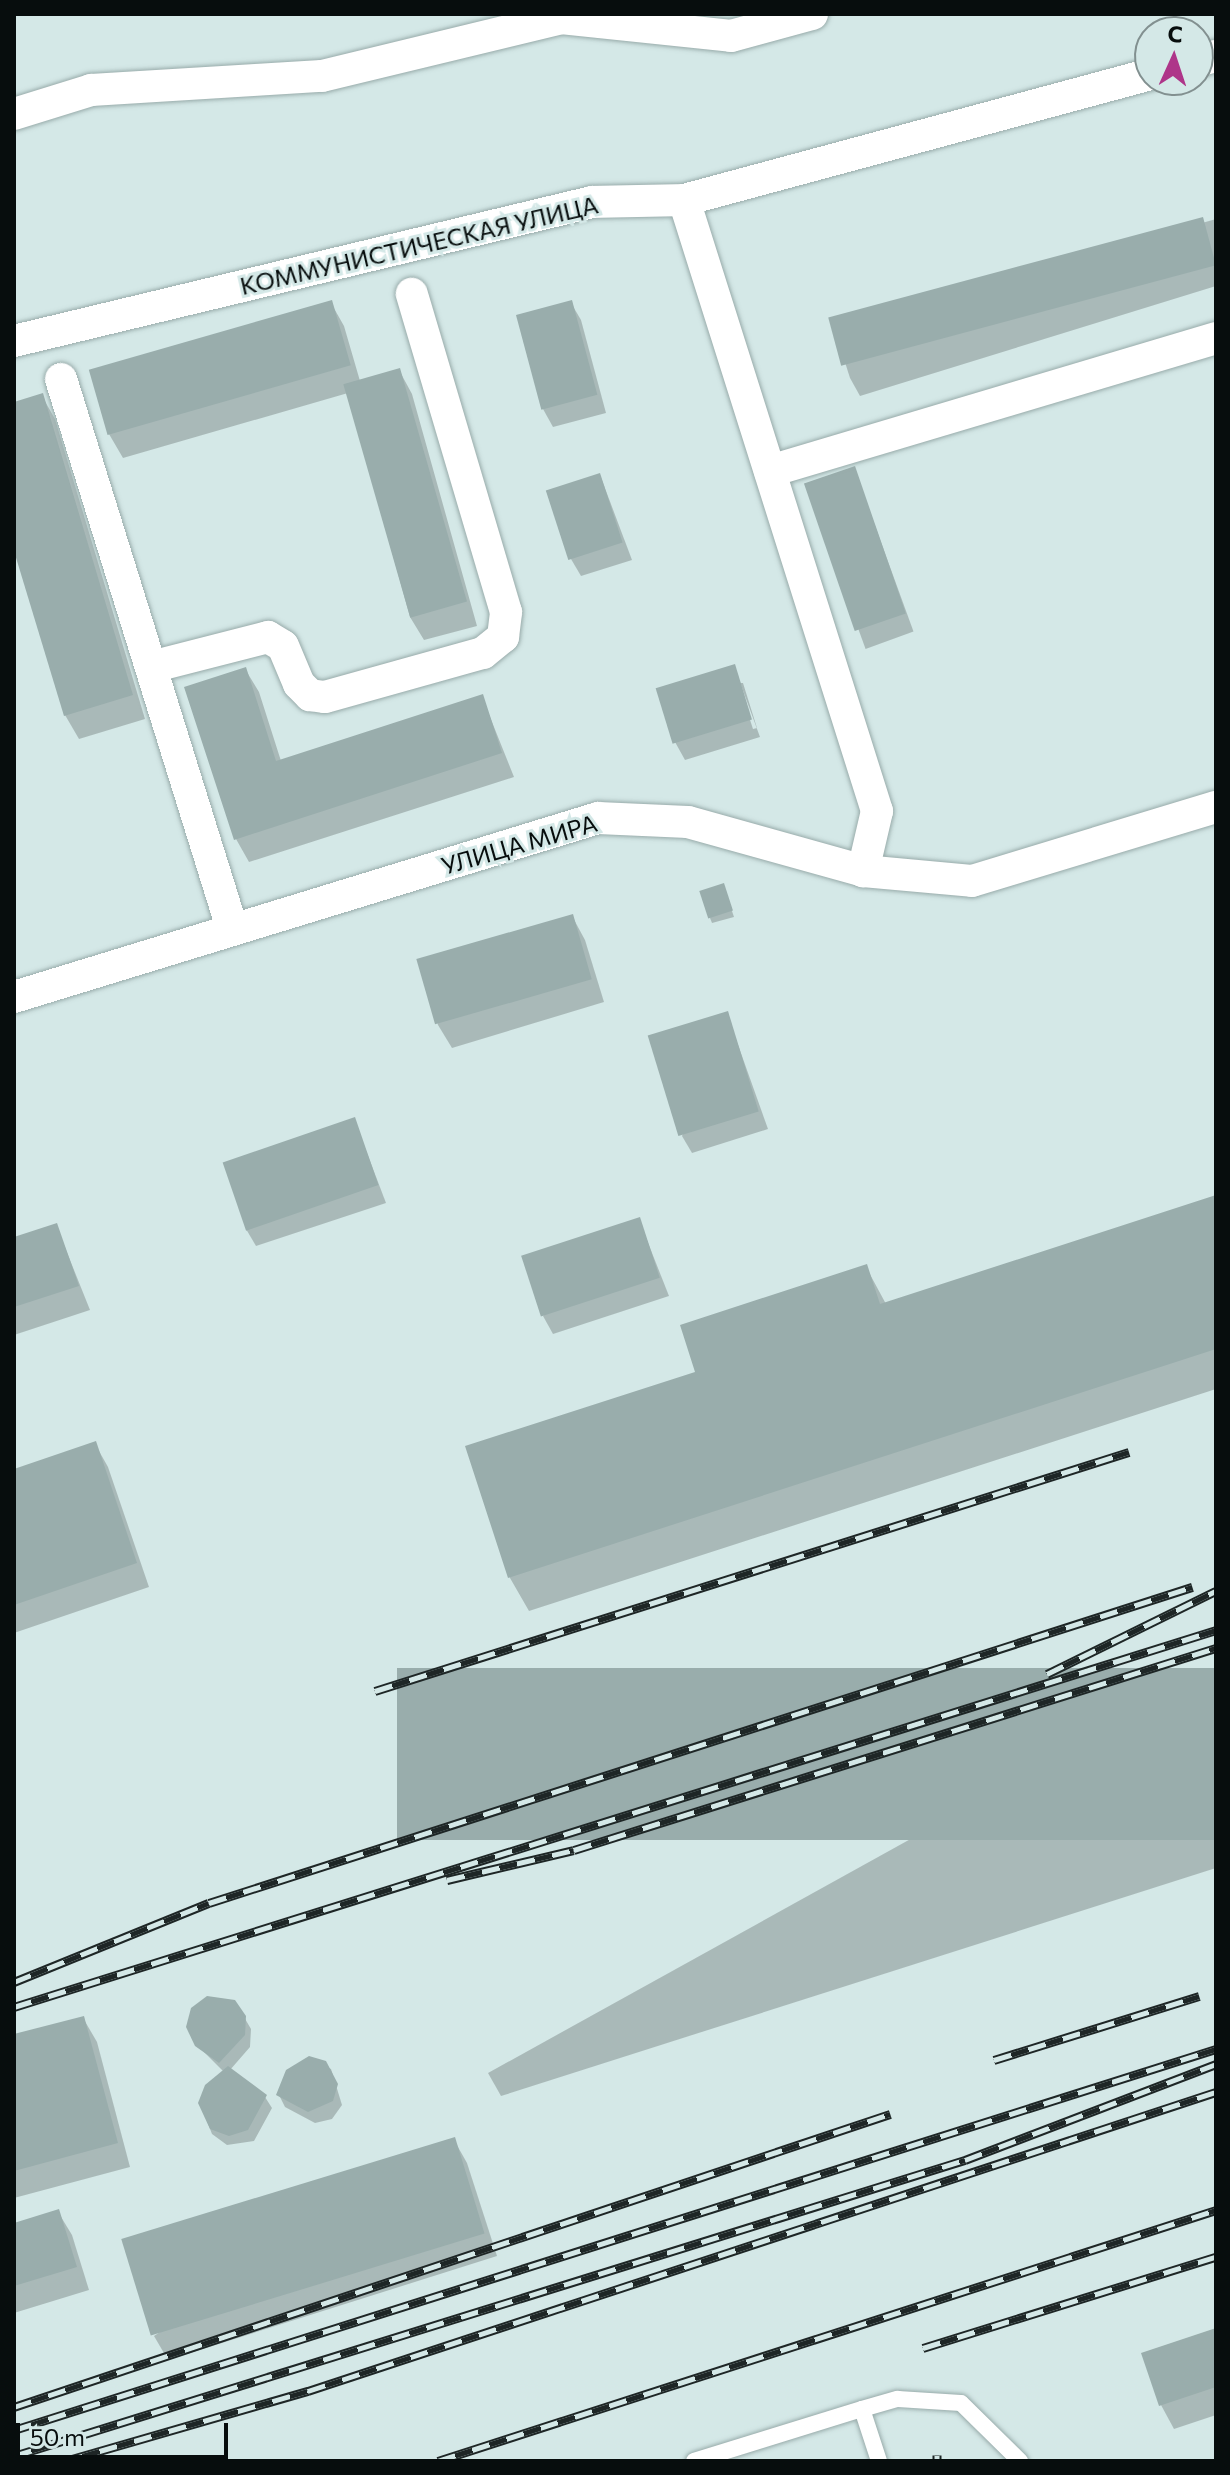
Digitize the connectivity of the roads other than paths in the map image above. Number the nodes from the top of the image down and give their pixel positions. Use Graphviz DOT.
graph roads {
  1 [pos="812,14"];
  2 [pos="1134,78"];
  3 [pos="14,114"];
  4 [pos="684,200"];
  5 [pos="412,294"];
  6 [pos="1216,338"];
  7 [pos="14,341"];
  8 [pos="61,379"];
  9 [pos="770,471"];
  10 [pos="151,667"];
  11 [pos="1216,807"];
  12 [pos="863,871"];
  13 [pos="232,928"];
  14 [pos="14,997"];
  15 [pos="862,2409"];
  16 [pos="694,2461"];
  17 [pos="879,2461"];
  18 [pos="1020,2461"];
  1 -- 3 [label="street"];
  2 -- 4 [label="street, КОММУНИСТИЧЕСКАЯ УЛИЦА"];
  4 -- 7 [label="street, КОММУНИСТИЧЕСКАЯ УЛИЦА"];
  4 -- 9 [label="street"];
  5 -- 10 [label="street"];
  6 -- 9 [label="street"];
  8 -- 10 [label="street"];
  9 -- 12 [label="street"];
  10 -- 13 [label="street"];
  11 -- 12 [label="street, УЛИЦА МИРА"];
  12 -- 13 [label="street, УЛИЦА МИРА"];
  13 -- 14 [label="street, УЛИЦА МИРА"];
  15 -- 16 [label="lane"];
  15 -- 17 [label="lane"];
  15 -- 18 [label="lane"];
}
